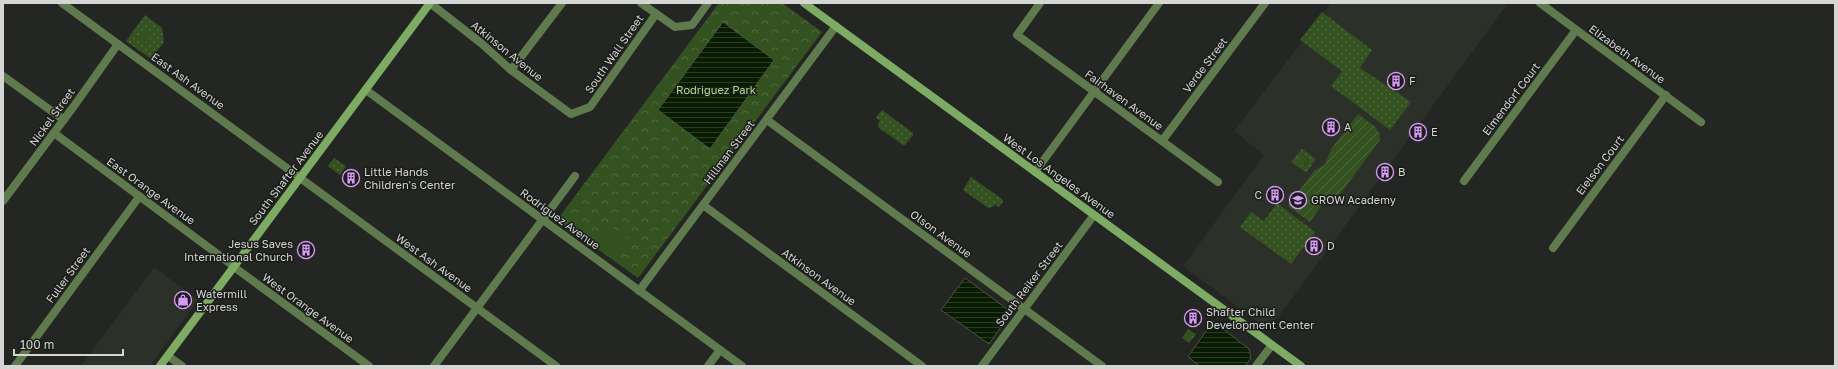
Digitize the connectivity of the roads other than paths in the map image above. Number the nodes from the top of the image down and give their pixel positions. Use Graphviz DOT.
graph roads {
  1 [pos="62,3"];
  2 [pos="430,3"];
  3 [pos="562,3"];
  4 [pos="641,3"];
  5 [pos="708,3"];
  6 [pos="804,3"];
  7 [pos="1040,3"];
  8 [pos="1159,3"];
  9 [pos="1265,3"];
  10 [pos="1540,3"];
  11 [pos="656,14"];
  12 [pos="836,26"];
  13 [pos="1576,30"];
  14 [pos="118,44"];
  15 [pos="512,70"];
  16 [pos="3,76"];
  17 [pos="366,90"];
  18 [pos="1094,92"];
  19 [pos="1666,95"];
  20 [pos="571,114"];
  21 [pos="64,120"];
  22 [pos="766,120"];
  23 [pos="1702,122"];
  24 [pos="54,134"];
  25 [pos="1162,141"];
  26 [pos="1036,172"];
  27 [pos="575,176"];
  28 [pos="300,178"];
  29 [pos="1464,181"];
  30 [pos="1218,182"];
  31 [pos="4,197"];
  32 [pos="139,197"];
  33 [pos="703,205"];
  34 [pos="1094,215"];
  35 [pos="543,220"];
  36 [pos="1552,248"];
  37 [pos="234,267"];
  38 [pos="639,291"];
  39 [pos="477,308"];
  40 [pos="1025,309"];
  41 [pos="1272,345"];
  42 [pos="720,350"];
  43 [pos="168,356"];
  44 [pos="15,366"];
  45 [pos="160,366"];
  46 [pos="182,366"];
  47 [pos="369,366"];
  48 [pos="434,366"];
  49 [pos="556,366"];
  50 [pos="708,366"];
  51 [pos="742,366"];
  52 [pos="922,366"];
  53 [pos="982,366"];
  54 [pos="1102,366"];
  55 [pos="1256,366"];
  56 [pos="1301,366"];
  1 -- 14 [label="street, East Ash Avenue"];
  2 -- 15 [label="street, Atkinson Avenue"];
  2 -- 17 [label="street, South Shafter Avenue"];
  3 -- 15 [label="street"];
  4 -- 11 [label="street"];
  5 -- 11 [label="street, South Wall Street"];
  6 -- 12 [label="street, West Los Angeles Avenue"];
  7 -- 18 [label="street, Fairhaven Avenue"];
  8 -- 18 [label="street"];
  9 -- 25 [label="street, Verde Street"];
  10 -- 13 [label="street, Elizabeth Avenue"];
  11 -- 20 [label="street, South Wall Street"];
  12 -- 22 [label="street, Hillman Street"];
  12 -- 26 [label="street, West Los Angeles Avenue"];
  13 -- 19 [label="street, Elizabeth Avenue"];
  13 -- 29 [label="street, Elmendorf Court"];
  14 -- 21 [label="street, Nickel Street"];
  14 -- 28 [label="street, East Ash Avenue"];
  15 -- 20 [label="street, Atkinson Avenue"];
  16 -- 21 [label="street"];
  17 -- 28 [label="street, South Shafter Avenue"];
  17 -- 35 [label="street, Rodriguez Avenue"];
  18 -- 25 [label="street, Fairhaven Avenue"];
  18 -- 26 [label="street"];
  19 -- 23 [label="street, Elizabeth Avenue"];
  19 -- 36 [label="street, Eielson Court"];
  21 -- 24 [label="street, Nickel Street"];
  22 -- 33 [label="street, Hillman Street"];
  22 -- 40 [label="street, Olson Avenue"];
  24 -- 31 [label="street, Nickel Street"];
  24 -- 32 [label="street, East Orange Avenue"];
  25 -- 30 [label="street, Fairhaven Avenue"];
  26 -- 34 [label="street, West Los Angeles Avenue"];
  27 -- 35 [label="street"];
  28 -- 37 [label="street, South Shafter Avenue"];
  28 -- 39 [label="street, West Ash Avenue"];
  32 -- 37 [label="street, East Orange Avenue"];
  32 -- 44 [label="street, Fuller Street"];
  33 -- 38 [label="street, Hillman Street"];
  33 -- 52 [label="street, Atkinson Avenue"];
  34 -- 40 [label="street, South Reiker Street"];
  34 -- 41 [label="street, West Los Angeles Avenue"];
  35 -- 38 [label="street, Rodriguez Avenue"];
  35 -- 39 [label="street"];
  37 -- 43 [label="street, South Shafter Avenue"];
  37 -- 47 [label="street, West Orange Avenue"];
  38 -- 42 [label="street, Rodriguez Avenue"];
  39 -- 48 [label="street"];
  39 -- 49 [label="street, West Ash Avenue"];
  40 -- 53 [label="street, South Reiker Street"];
  40 -- 54 [label="street, Olson Avenue"];
  41 -- 55 [label="street"];
  41 -- 56 [label="street, West Los Angeles Avenue"];
  42 -- 50 [label="street"];
  42 -- 51 [label="street, Rodriguez Avenue"];
  43 -- 45 [label="street, South Shafter Avenue"];
  43 -- 46 [label="street"];
}
